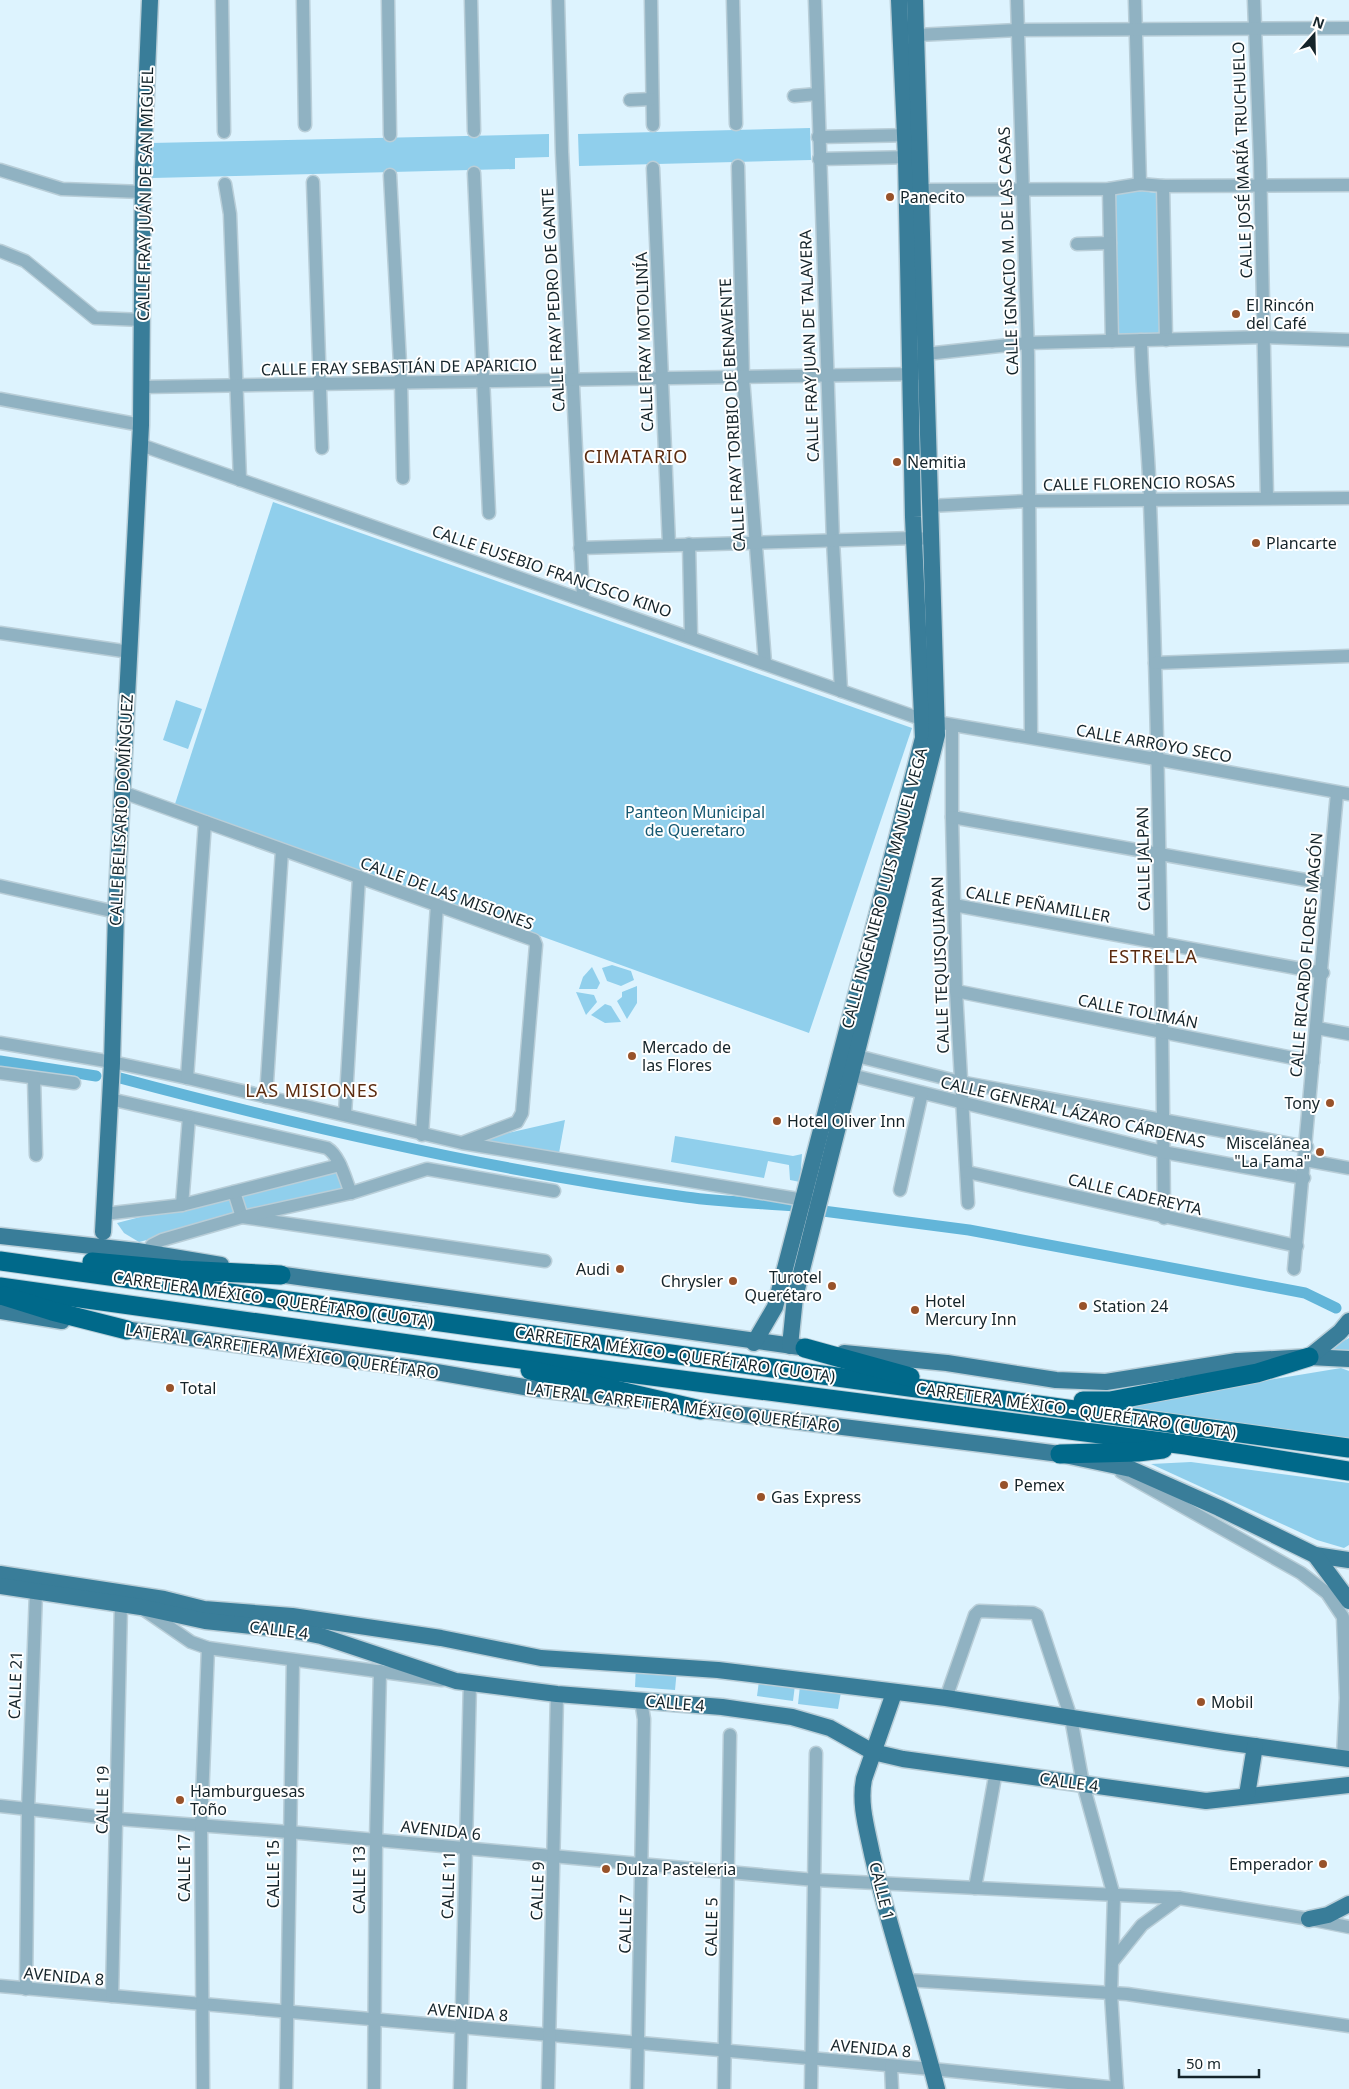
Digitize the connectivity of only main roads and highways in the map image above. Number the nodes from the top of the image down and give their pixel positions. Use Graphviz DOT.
graph roads {
  1 [pos="150,0"];
  2 [pos="898,0"];
  3 [pos="915,0"];
  4 [pos="911,135"];
  5 [pos="913,157"];
  6 [pos="919,365"];
  7 [pos="142,387"];
  8 [pos="924,513"];
  9 [pos="938,723"];
  10 [pos="848,1054"];
  11 [pos="812,1202"];
  12 [pos="103,1232"];
  13 [pos="0,1236"];
  14 [pos="75,1244"];
  15 [pos="142,1252"];
  16 [pos="0,1259"];
  17 [pos="281,1274"];
  18 [pos="0,1287"];
  19 [pos="0,1294"];
  20 [pos="0,1312"];
  21 [pos="1349,1321"];
  22 [pos="127,1330"];
  23 [pos="754,1343"];
  24 [pos="798,1347"];
  25 [pos="474,1353"];
  26 [pos="1309,1357"];
  27 [pos="1349,1360"];
  28 [pos="984,1396"];
  29 [pos="1022,1402"];
  30 [pos="701,1410"];
  31 [pos="1186,1445"];
  32 [pos="1349,1448"];
  33 [pos="1060,1454"];
  34 [pos="1349,1471"];
  35 [pos="1315,1555"];
  36 [pos="1349,1560"];
  37 [pos="0,1574"];
  38 [pos="3,1590"];
  39 [pos="1349,1601"];
  40 [pos="894,1693"];
  41 [pos="1255,1746"];
  42 [pos="873,1752"];
  43 [pos="1346,1758"];
  44 [pos="1349,1785"];
  45 [pos="1247,1795"];
  46 [pos="1349,1904"];
  47 [pos="1309,1919"];
  48 [pos="937,2089"];
  1 -- 7 [label="main road, CALLE FRAY JUÁN DE SAN MIGUEL"];
  2 -- 4 [label="main road, CALLE INGENIERO LUIS MANUEL VEGA"];
  3 -- 4 [label="main road, CALLE INGENIERO LUIS MANUEL VEGA"];
  4 -- 5 [label="main road, CALLE INGENIERO LUIS MANUEL VEGA"];
  5 -- 6 [label="main road, CALLE INGENIERO LUIS MANUEL VEGA"];
  5 -- 6 [label="main road, CALLE INGENIERO LUIS MANUEL VEGA"];
  6 -- 8 [label="main road, CALLE INGENIERO LUIS MANUEL VEGA"];
  7 -- 12 [label="main road, CALLE BELISARIO DOMÍNGUEZ"];
  8 -- 9 [label="main road, CALLE INGENIERO LUIS MANUEL VEGA"];
  8 -- 9 [label="main road, CALLE INGENIERO LUIS MANUEL VEGA"];
  9 -- 10 [label="main road, CALLE INGENIERO LUIS MANUEL VEGA"];
  9 -- 10 [label="main road, CALLE INGENIERO LUIS MANUEL VEGA"];
  10 -- 11 [label="main road, CALLE INGENIERO LUIS MANUEL VEGA"];
  11 -- 23 [label="main road, CALLE INGENIERO LUIS MANUEL VEGA"];
  11 -- 24 [label="main road, CALLE INGENIERO LUIS MANUEL VEGA"];
  12 -- 14 [label="main road"];
  12 -- 15 [label="main road"];
  13 -- 14 [label="main road"];
  14 -- 15 [label="main road"];
  15 -- 17 [label="main road"];
  16 -- 17 [label="highway"];
  16 -- 28 [label="highway, CARRETERA MÉXICO - QUERÉTARO (CUOTA)"];
  17 -- 23 [label="main road"];
  18 -- 25 [label="highway, CARRETERA MÉXICO - QUERÉTARO (CUOTA)"];
  19 -- 22 [label="highway"];
  20 -- 22 [label="main road, LATERAL CARRETERA MÉXICO QUERÉTARO"];
  21 -- 26 [label="main road"];
  22 -- 30 [label="main road, LATERAL CARRETERA MÉXICO QUERÉTARO"];
  23 -- 24 [label="main road"];
  24 -- 26 [label="main road"];
  24 -- 28 [label="highway"];
  25 -- 30 [label="highway"];
  25 -- 31 [label="highway, CARRETERA MÉXICO - QUERÉTARO (CUOTA)"];
  26 -- 27 [label="main road"];
  26 -- 29 [label="highway"];
  28 -- 29 [label="highway, CARRETERA MÉXICO - QUERÉTARO (CUOTA)"];
  29 -- 32 [label="highway, CARRETERA MÉXICO - QUERÉTARO (CUOTA)"];
  30 -- 33 [label="main road, LATERAL CARRETERA MÉXICO QUERÉTARO"];
  31 -- 33 [label="highway"];
  31 -- 34 [label="highway, CARRETERA MÉXICO - QUERÉTARO (CUOTA)"];
  33 -- 35 [label="main road, LATERAL CARRETERA MÉXICO QUERÉTARO"];
  35 -- 36 [label="main road, LATERAL CARRETERA MÉXICO QUERÉTARO"];
  35 -- 39 [label="main road"];
  37 -- 40 [label="main road, CALLE 4"];
  38 -- 42 [label="main road, CALLE 4"];
  40 -- 41 [label="main road, CALLE 4"];
  40 -- 42 [label="main road, CALLE 1"];
  41 -- 43 [label="main road, CALLE 4"];
  41 -- 45 [label="main road"];
  42 -- 45 [label="main road, CALLE 4"];
  42 -- 48 [label="main road, CALLE 1"];
  44 -- 45 [label="main road, CALLE 4"];
  46 -- 47 [label="main road"];
}
